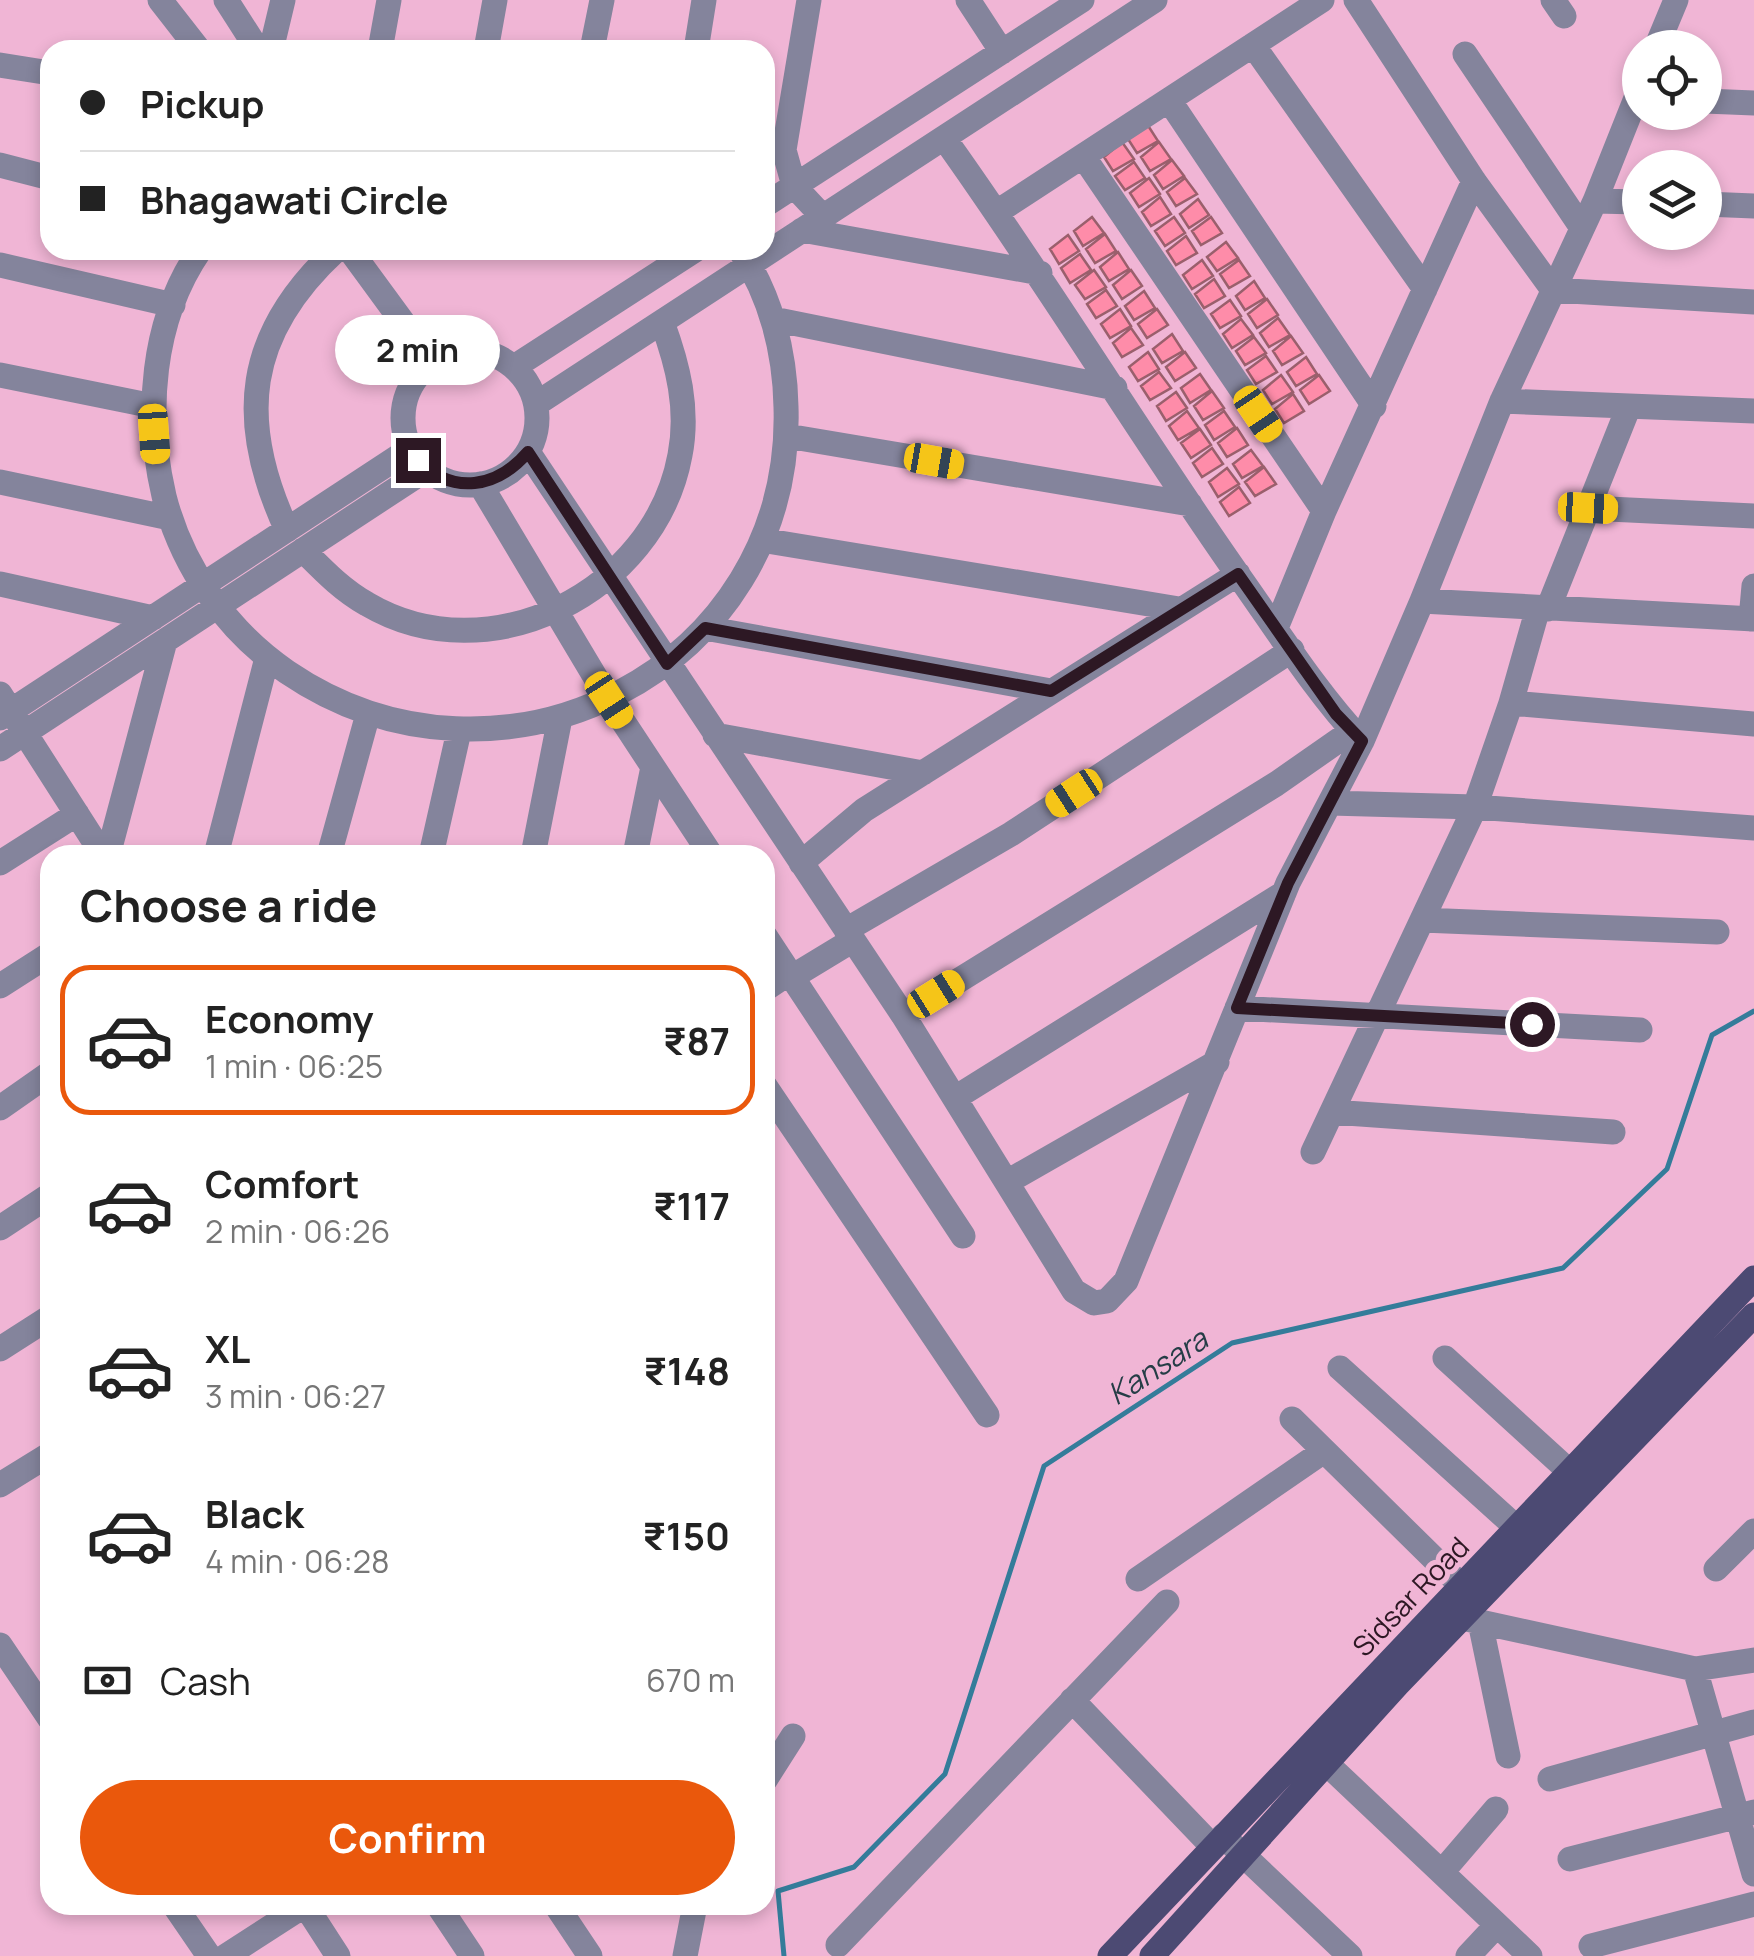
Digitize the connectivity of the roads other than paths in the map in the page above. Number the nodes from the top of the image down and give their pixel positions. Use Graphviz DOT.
graph roads {
  1 [pos="160,0"];
  2 [pos="226,0"];
  3 [pos="283,0"];
  4 [pos="389,0"];
  5 [pos="495,0"];
  6 [pos="602,0"];
  7 [pos="704,0"];
  8 [pos="810,0"];
  9 [pos="968,0"];
  10 [pos="1082,0"];
  11 [pos="1154,0"];
  12 [pos="1322,0"];
  13 [pos="1356,0"];
  14 [pos="1676,0"];
  15 [pos="1664,30"];
  16 [pos="191,40"];
  17 [pos="252,40"];
  18 [pos="274,40"];
  19 [pos="382,40"];
  20 [pos="488,40"];
  21 [pos="594,40"];
  22 [pos="698,40"];
  23 [pos="1253,45"];
  24 [pos="1002,52"];
  25 [pos="1465,54"];
  26 [pos="0,65"];
  27 [pos="40,71"];
  28 [pos="1169,100"];
  29 [pos="1722,102"];
  30 [pos="1754,103"];
  31 [pos="1624,130"];
  32 [pos="944,138"];
  33 [pos="1083,156"];
  34 [pos="0,165"];
  35 [pos="40,175"];
  36 [pos="1474,181"];
  37 [pos="794,186"];
  38 [pos="775,198"];
  39 [pos="1595,201"];
  40 [pos="1622,202"];
  41 [pos="1722,205"];
  42 [pos="1754,206"];
  43 [pos="998,212"];
  44 [pos="813,224"];
  45 [pos="1582,228"];
  46 [pos="775,242"];
  47 [pos="195,260"];
  48 [pos="325,260"];
  49 [pos="357,260"];
  50 [pos="680,260"];
  51 [pos="741,260"];
  52 [pos="746,260"];
  53 [pos="0,265"];
  54 [pos="1040,273"];
  55 [pos="1425,289"];
  56 [pos="1553,290"];
  57 [pos="1754,302"];
  58 [pos="172,305"];
  59 [pos="772,319"];
  60 [pos="662,322"];
  61 [pos="432,362"];
  62 [pos="514,367"];
  63 [pos="0,375"];
  64 [pos="1114,388"];
  65 [pos="1502,401"];
  66 [pos="536,404"];
  67 [pos="152,406"];
  68 [pos="1374,406"];
  69 [pos="1629,406"];
  70 [pos="1754,411"];
  71 [pos="787,436"];
  72 [pos="410,449"];
  73 [pos="528,452"];
  74 [pos="427,470"];
  75 [pos="0,482"];
  76 [pos="480,484"];
  77 [pos="1190,504"];
  78 [pos="1588,508"];
  79 [pos="1324,511"];
  80 [pos="1754,516"];
  81 [pos="170,518"];
  82 [pos="287,530"];
  83 [pos="762,540"];
  84 [pos="304,550"];
  85 [pos="1238,574"];
  86 [pos="610,578"];
  87 [pos="0,584"];
  88 [pos="1754,586"];
  89 [pos="210,596"];
  90 [pos="1422,601"];
  91 [pos="1543,608"];
  92 [pos="1179,609"];
  93 [pos="557,612"];
  94 [pos="1753,619"];
  95 [pos="705,628"];
  96 [pos="1276,628"];
  97 [pos="159,629"];
  98 [pos="1292,650"];
  99 [pos="267,658"];
  100 [pos="667,664"];
  101 [pos="1051,691"];
  102 [pos="609,700"];
  103 [pos="1511,703"];
  104 [pos="9,714"];
  105 [pos="368,714"];
  106 [pos="560,718"];
  107 [pos="1754,724"];
  108 [pos="459,731"];
  109 [pos="714,735"];
  110 [pos="1357,736"];
  111 [pos="0,749"];
  112 [pos="653,767"];
  113 [pos="924,773"];
  114 [pos="1330,803"];
  115 [pos="1475,807"];
  116 [pos="77,814"];
  117 [pos="1754,828"];
  118 [pos="99,845"];
  119 [pos="108,845"];
  120 [pos="219,845"];
  121 [pos="331,845"];
  122 [pos="434,845"];
  123 [pos="534,845"];
  124 [pos="637,845"];
  125 [pos="704,845"];
  126 [pos="801,863"];
  127 [pos="0,864"];
  128 [pos="1284,892"];
  129 [pos="1422,920"];
  130 [pos="1716,932"];
  131 [pos="849,935"];
  132 [pos="775,951"];
  133 [pos="40,960"];
  134 [pos="791,975"];
  135 [pos="775,984"];
  136 [pos="0,986"];
  137 [pos="1237,1008"];
  138 [pos="903,1015"];
  139 [pos="1376,1016"];
  140 [pos="1640,1030"];
  141 [pos="1217,1062"];
  142 [pos="40,1080"];
  143 [pos="955,1098"];
  144 [pos="0,1108"];
  145 [pos="775,1110"];
  146 [pos="1332,1112"];
  147 [pos="1613,1132"];
  148 [pos="1313,1152"];
  149 [pos="1007,1182"];
  150 [pos="40,1202"];
  151 [pos="0,1228"];
  152 [pos="963,1236"];
  153 [pos="1750,1301"];
  154 [pos="40,1324"];
  155 [pos="0,1349"];
  156 [pos="1445,1358"];
  157 [pos="1340,1368"];
  158 [pos="987,1415"];
  159 [pos="1292,1418"];
  160 [pos="1324,1451"];
  161 [pos="40,1460"];
  162 [pos="1570,1472"];
  163 [pos="0,1486"];
  164 [pos="1517,1528"];
  165 [pos="1754,1531"];
  166 [pos="1716,1569"];
  167 [pos="1138,1579"];
  168 [pos="1166,1602"];
  169 [pos="1470,1607"];
  170 [pos="0,1645"];
  171 [pos="1754,1660"];
  172 [pos="1695,1670"];
  173 [pos="1072,1700"];
  174 [pos="40,1705"];
  175 [pos="1754,1722"];
  176 [pos="1713,1731"];
  177 [pos="794,1736"];
  178 [pos="1508,1756"];
  179 [pos="1326,1762"];
  180 [pos="775,1765"];
  181 [pos="1550,1778"];
  182 [pos="1496,1809"];
  183 [pos="1746,1814"];
  184 [pos="1218,1841"];
  185 [pos="1244,1854"];
  186 [pos="1570,1859"];
  187 [pos="1442,1872"];
  188 [pos="1754,1874"];
  189 [pos="1754,1904"];
  190 [pos="181,1915"];
  191 [pos="290,1915"];
  192 [pos="311,1915"];
  193 [pos="445,1915"];
  194 [pos="563,1915"];
  195 [pos="693,1915"];
  196 [pos="1497,1925"];
  197 [pos="838,1945"];
  198 [pos="1591,1946"];
  199 [pos="208,1956"];
  200 [pos="226,1956"];
  201 [pos="338,1956"];
  202 [pos="472,1956"];
  203 [pos="590,1956"];
  204 [pos="685,1956"];
  205 [pos="1110,1956"];
  206 [pos="1152,1956"];
  207 [pos="1350,1956"];
  208 [pos="1468,1956"];
  209 [pos="1530,1956"];
  1 -- 16 [label="street"];
  2 -- 17 [label="street"];
  3 -- 18 [label="street"];
  4 -- 19 [label="street"];
  5 -- 20 [label="street"];
  6 -- 21 [label="street"];
  7 -- 22 [label="street"];
  8 -- 37 [label="street"];
  9 -- 24 [label="street"];
  10 -- 24 [label="street"];
  11 -- 32 [label="street"];
  12 -- 23 [label="street"];
  13 -- 36 [label="street"];
  14 -- 15 [label="street"];
  23 -- 28 [label="street"];
  23 -- 55 [label="street"];
  24 -- 37 [label="street"];
  25 -- 45 [label="street"];
  26 -- 27 [label="street"];
  28 -- 33 [label="street"];
  28 -- 68 [label="street"];
  29 -- 30 [label="street"];
  31 -- 39 [label="street"];
  32 -- 43 [label="street"];
  32 -- 44 [label="street"];
  33 -- 43 [label="street"];
  33 -- 79 [label="street"];
  34 -- 35 [label="street"];
  36 -- 55 [label="street"];
  36 -- 56 [label="street"];
  37 -- 38 [label="street"];
  37 -- 44 [label="street"];
  39 -- 40 [label="street"];
  39 -- 45 [label="street"];
  41 -- 42 [label="street"];
  43 -- 54 [label="street"];
  44 -- 46 [label="street"];
  44 -- 54 [label="street"];
  45 -- 56 [label="street"];
  47 -- 58 [label="street"];
  48 -- 82 [label="street"];
  49 -- 61 [label="street"];
  50 -- 62 [label="street"];
  51 -- 60 [label="street"];
  52 -- 59 [label="street"];
  53 -- 58 [label="street"];
  54 -- 64 [label="street"];
  55 -- 68 [label="street"];
  56 -- 57 [label="street"];
  56 -- 65 [label="street"];
  58 -- 67 [label="street"];
  59 -- 64 [label="street"];
  59 -- 71 [label="street"];
  60 -- 66 [label="street"];
  60 -- 86 [label="street"];
  61 -- 62 [label="street"];
  61 -- 72 [label="street"];
  62 -- 66 [label="street"];
  63 -- 67 [label="street"];
  64 -- 77 [label="street"];
  65 -- 69 [label="street"];
  65 -- 90 [label="street"];
  66 -- 73 [label="street"];
  67 -- 81 [label="street"];
  68 -- 79 [label="street"];
  69 -- 70 [label="street"];
  69 -- 78 [label="street"];
  71 -- 77 [label="street"];
  71 -- 83 [label="street"];
  72 -- 74 [label="street"];
  72 -- 82 [label="street"];
  73 -- 76 [label="street"];
  73 -- 86 [label="street"];
  74 -- 76 [label="street"];
  74 -- 84 [label="street"];
  75 -- 81 [label="street"];
  76 -- 93 [label="street"];
  77 -- 85 [label="street"];
  78 -- 80 [label="street"];
  78 -- 91 [label="street"];
  79 -- 96 [label="street"];
  81 -- 89 [label="street"];
  82 -- 89 [label="street"];
  83 -- 92 [label="street"];
  83 -- 95 [label="street"];
  84 -- 89 [label="street"];
  84 -- 93 [label="street"];
  85 -- 92 [label="street"];
  85 -- 96 [label="street"];
  86 -- 93 [label="street"];
  86 -- 100 [label="street"];
  87 -- 97 [label="street"];
  88 -- 94 [label="street"];
  89 -- 97 [label="street"];
  89 -- 99 [label="street"];
  90 -- 91 [label="street"];
  90 -- 110 [label="street"];
  91 -- 94 [label="street"];
  91 -- 103 [label="street"];
  92 -- 101 [label="street"];
  93 -- 102 [label="street"];
  95 -- 100 [label="street"];
  95 -- 101 [label="street"];
  96 -- 98 [label="street"];
  97 -- 104 [label="street"];
  97 -- 119 [label="street"];
  98 -- 110 [label="street"];
  98 -- 131 [label="street"];
  99 -- 105 [label="street"];
  99 -- 120 [label="street"];
  100 -- 102 [label="street"];
  100 -- 109 [label="street"];
  101 -- 113 [label="street"];
  102 -- 106 [label="street"];
  102 -- 112 [label="street"];
  103 -- 107 [label="street"];
  103 -- 115 [label="street"];
  104 -- 111 [label="street"];
  104 -- 116 [label="street"];
  105 -- 108 [label="street"];
  105 -- 121 [label="street"];
  106 -- 108 [label="street"];
  106 -- 123 [label="street"];
  108 -- 122 [label="street"];
  109 -- 113 [label="street"];
  109 -- 126 [label="street"];
  110 -- 114 [label="street"];
  110 -- 138 [label="street"];
  112 -- 124 [label="street"];
  112 -- 125 [label="street"];
  113 -- 126 [label="street"];
  114 -- 115 [label="street"];
  114 -- 128 [label="street"];
  115 -- 117 [label="street"];
  115 -- 129 [label="street"];
  116 -- 118 [label="street"];
  116 -- 127 [label="street"];
  126 -- 131 [label="street"];
  128 -- 137 [label="street"];
  128 -- 143 [label="street"];
  129 -- 130 [label="street"];
  129 -- 139 [label="street"];
  131 -- 134 [label="street"];
  131 -- 138 [label="street"];
  132 -- 134 [label="street"];
  133 -- 136 [label="street"];
  134 -- 135 [label="street"];
  134 -- 152 [label="street"];
  137 -- 139 [label="street"];
  137 -- 141 [label="street"];
  138 -- 143 [label="street"];
  139 -- 140 [label="street"];
  139 -- 146 [label="street"];
  141 -- 149 [label="street"];
  141 -- 149 [label="street"];
  142 -- 144 [label="street"];
  143 -- 149 [label="street"];
  145 -- 158 [label="street"];
  146 -- 147 [label="street"];
  146 -- 148 [label="street"];
  150 -- 151 [label="street"];
  153 -- 162 [label="main road, Sidsar Road"];
  153 -- 169 [label="main road, Sidsar Road"];
  154 -- 155 [label="street"];
  156 -- 162 [label="street"];
  157 -- 164 [label="street"];
  159 -- 160 [label="street"];
  160 -- 167 [label="street"];
  160 -- 169 [label="street"];
  161 -- 163 [label="street"];
  162 -- 164 [label="main road, Sidsar Road"];
  164 -- 169 [label="main road, Sidsar Road"];
  165 -- 166 [label="street"];
  168 -- 173 [label="street"];
  169 -- 172 [label="street"];
  169 -- 178 [label="street"];
  169 -- 179 [label="main road, Sidsar Road"];
  169 -- 184 [label="main road, Sidsar Road"];
  170 -- 174 [label="street"];
  171 -- 172 [label="street"];
  172 -- 176 [label="street"];
  173 -- 184 [label="street"];
  173 -- 197 [label="street"];
  175 -- 176 [label="street"];
  176 -- 181 [label="street"];
  176 -- 183 [label="street"];
  177 -- 180 [label="street"];
  179 -- 185 [label="main road, Sidsar Road"];
  179 -- 187 [label="street"];
  182 -- 187 [label="street"];
  183 -- 186 [label="street"];
  183 -- 188 [label="street"];
  184 -- 185 [label="street"];
  184 -- 205 [label="main road, Sidsar Road"];
  185 -- 206 [label="main road, Sidsar Road"];
  185 -- 207 [label="street"];
  187 -- 196 [label="street"];
  189 -- 198 [label="street"];
  190 -- 199 [label="street"];
  191 -- 200 [label="street"];
  192 -- 201 [label="street"];
  193 -- 202 [label="street"];
  194 -- 203 [label="street"];
  195 -- 204 [label="street"];
  196 -- 208 [label="street"];
  196 -- 209 [label="street"];
}
